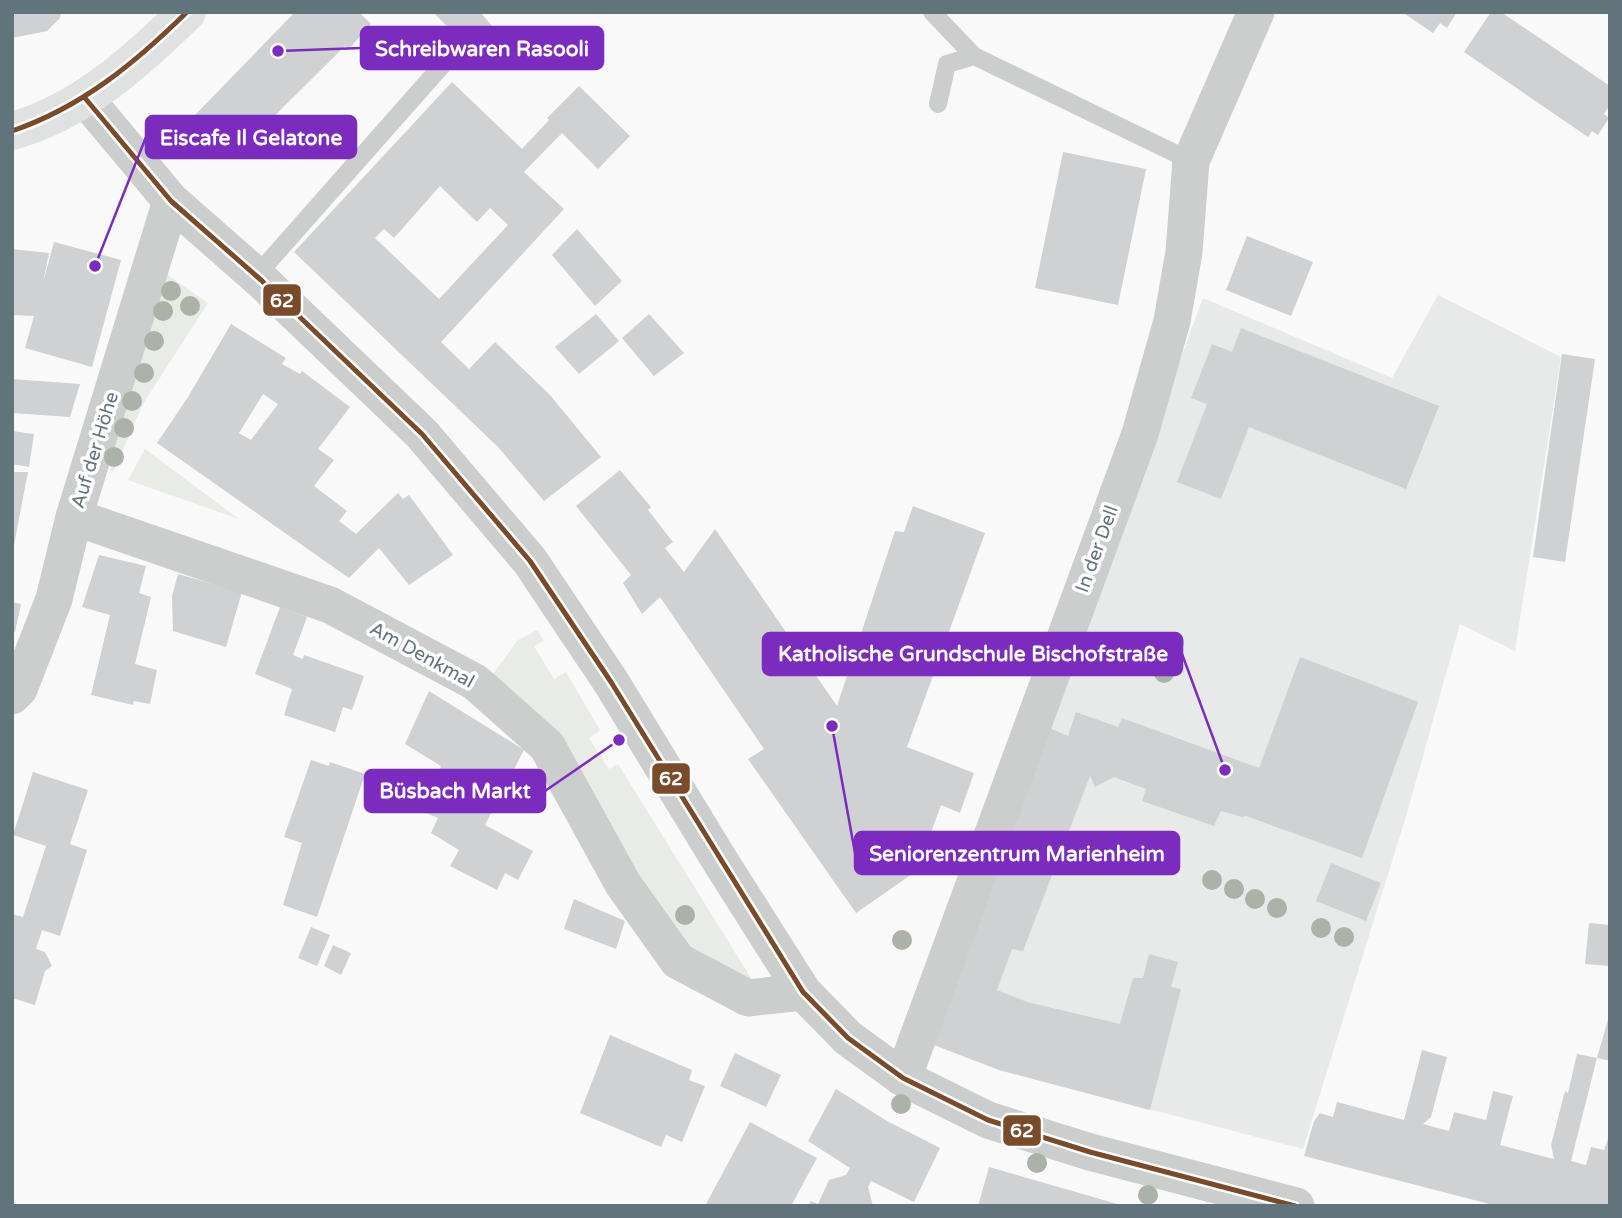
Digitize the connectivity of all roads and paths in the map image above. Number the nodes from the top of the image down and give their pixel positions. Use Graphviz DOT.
graph roads {
  1 [pos="187,12"];
  2 [pos="932,12"];
  3 [pos="1256,12"];
  4 [pos="453,53"];
  5 [pos="974,56"];
  6 [pos="85,98"];
  7 [pos="938,103"];
  8 [pos="12,131"];
  9 [pos="1191,161"];
  10 [pos="171,201"];
  11 [pos="256,276"];
  12 [pos="74,517"];
  13 [pos="12,696"];
  14 [pos="803,992"];
  15 [pos="903,1078"];
  16 [pos="1296,1206"];
  1 -- 6 [label="street"];
  2 -- 5 [label="lane"];
  3 -- 9 [label="street, In der Dell"];
  4 -- 11 [label="lane"];
  5 -- 7 [label="lane"];
  5 -- 9 [label="lane"];
  6 -- 8 [label="street"];
  6 -- 10 [label="street"];
  9 -- 15 [label="street, In der Dell"];
  10 -- 11 [label="street"];
  10 -- 12 [label="street, Auf der Höhe"];
  11 -- 14 [label="street"];
  12 -- 13 [label="street, Auf der Höhe"];
  12 -- 14 [label="street, Am Denkmal"];
  14 -- 15 [label="street"];
  15 -- 16 [label="street"];
}
